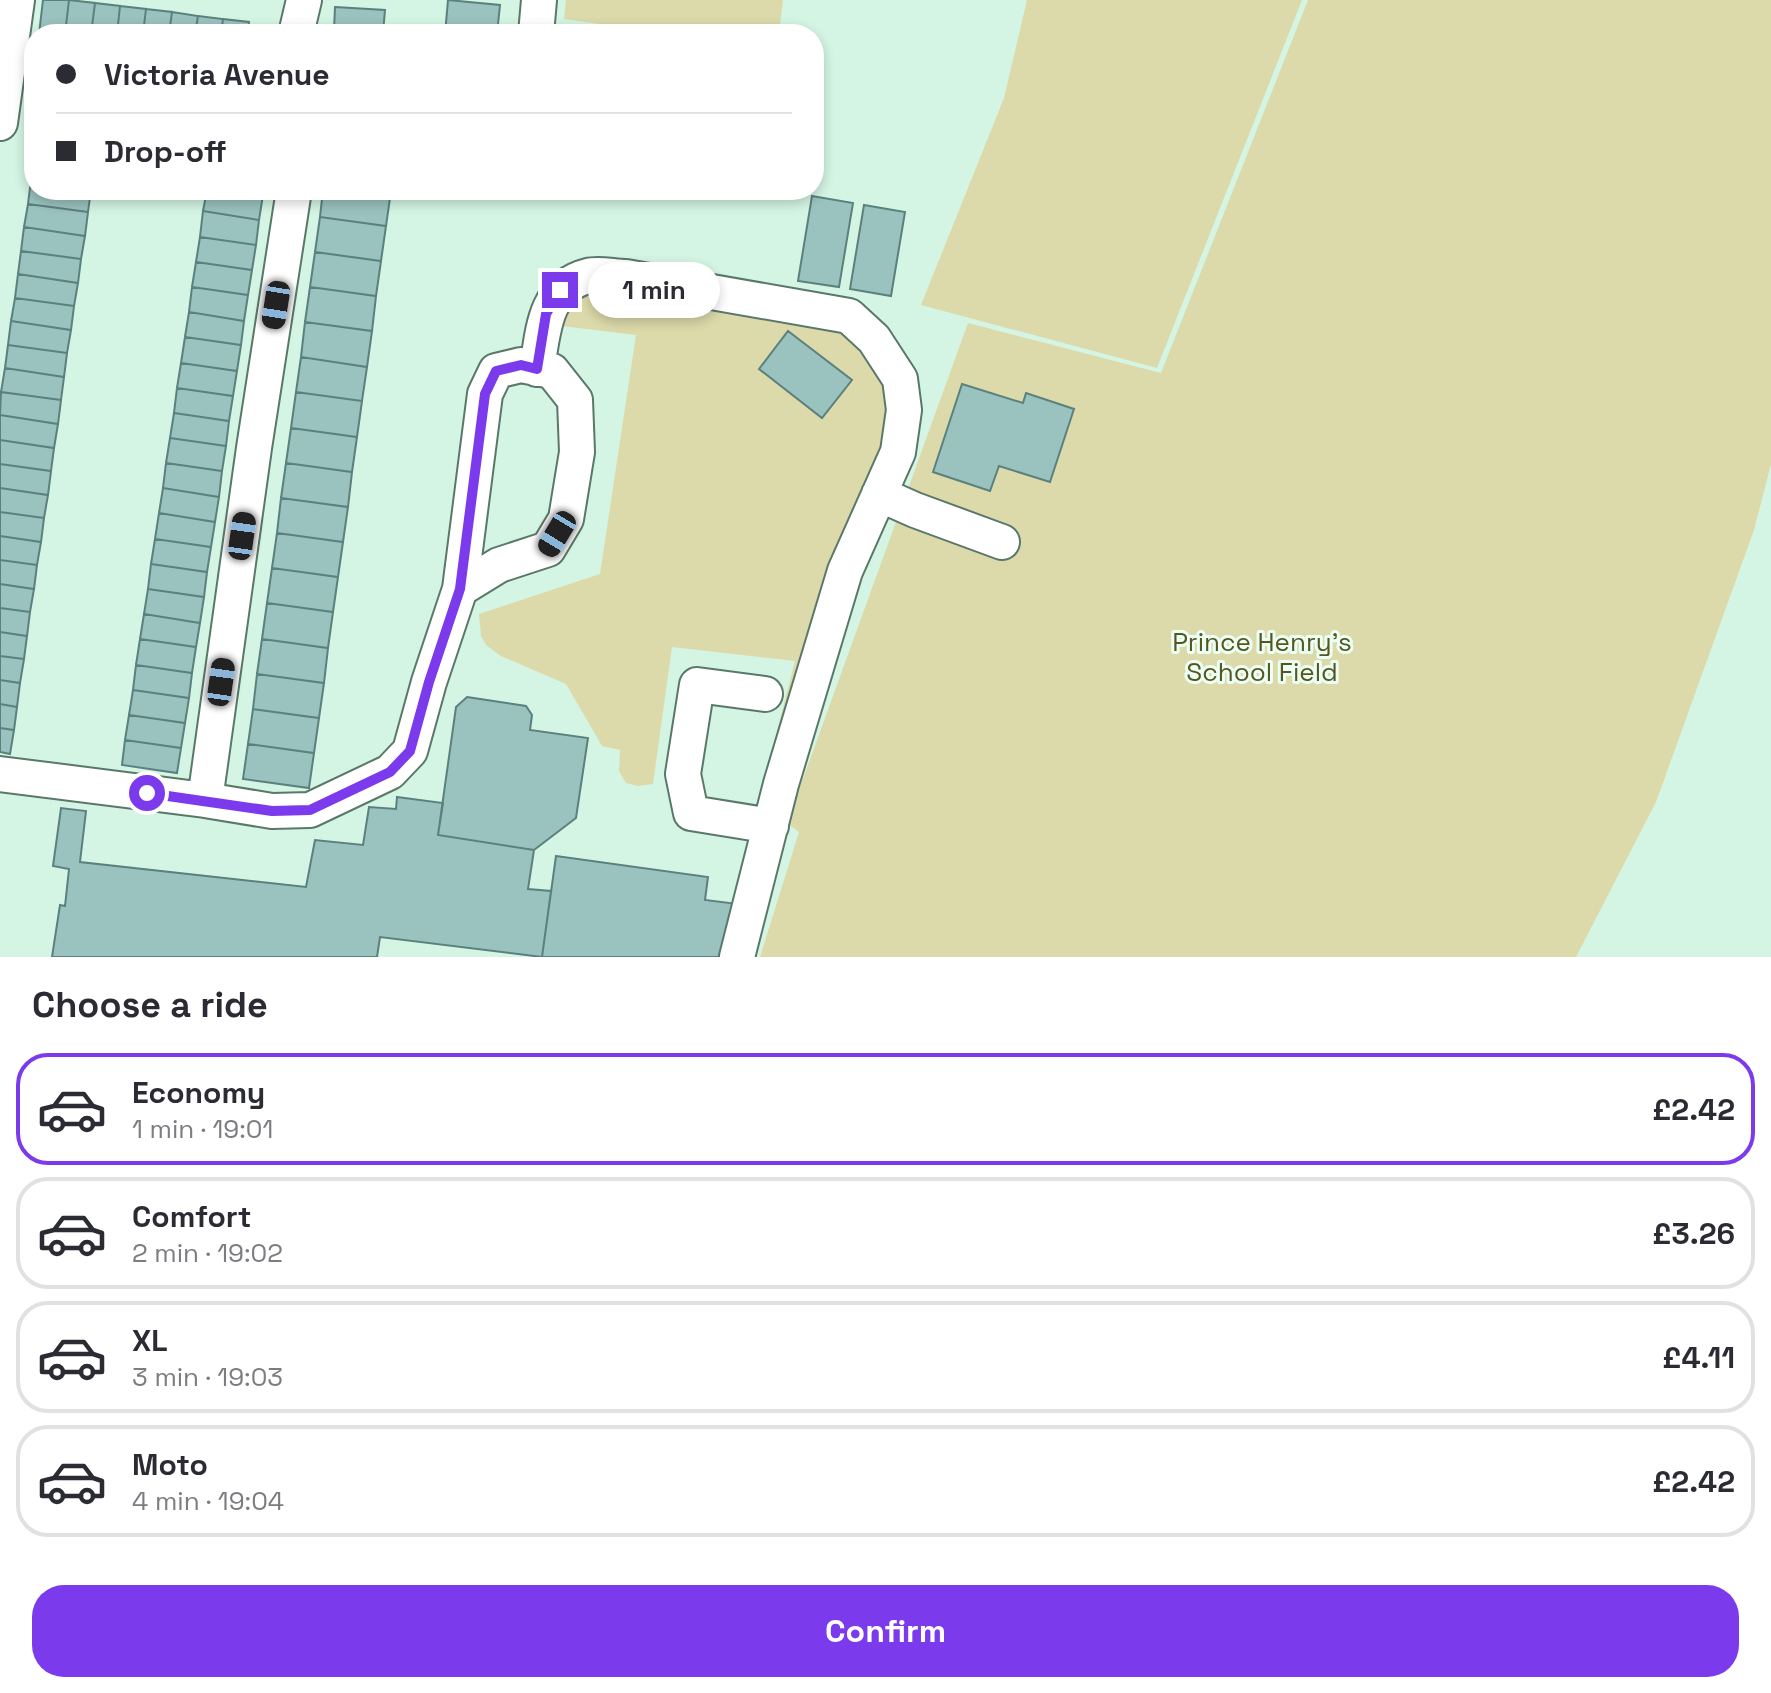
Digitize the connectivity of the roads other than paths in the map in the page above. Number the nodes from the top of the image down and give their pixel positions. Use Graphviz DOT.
graph roads {
  1 [pos="17,0"];
  2 [pos="304,0"];
  3 [pos="539,0"];
  4 [pos="298,24"];
  5 [pos="537,24"];
  6 [pos="20,83"];
  7 [pos="0,123"];
  8 [pos="293,200"];
  9 [pos="537,369"];
  10 [pos="879,494"];
  11 [pos="1002,542"];
  12 [pos="460,589"];
  13 [pos="765,694"];
  14 [pos="0,774"];
  15 [pos="205,800"];
  16 [pos="771,826"];
  17 [pos="737,957"];
  1 -- 6 [label="street"];
  2 -- 4 [label="street"];
  3 -- 5 [label="street"];
  6 -- 7 [label="street"];
  8 -- 15 [label="street"];
  9 -- 10 [label="street"];
  9 -- 12 [label="street"];
  9 -- 12 [label="street"];
  10 -- 11 [label="street"];
  10 -- 16 [label="street"];
  12 -- 15 [label="street"];
  13 -- 16 [label="street"];
  14 -- 15 [label="street"];
  16 -- 17 [label="street"];
}
